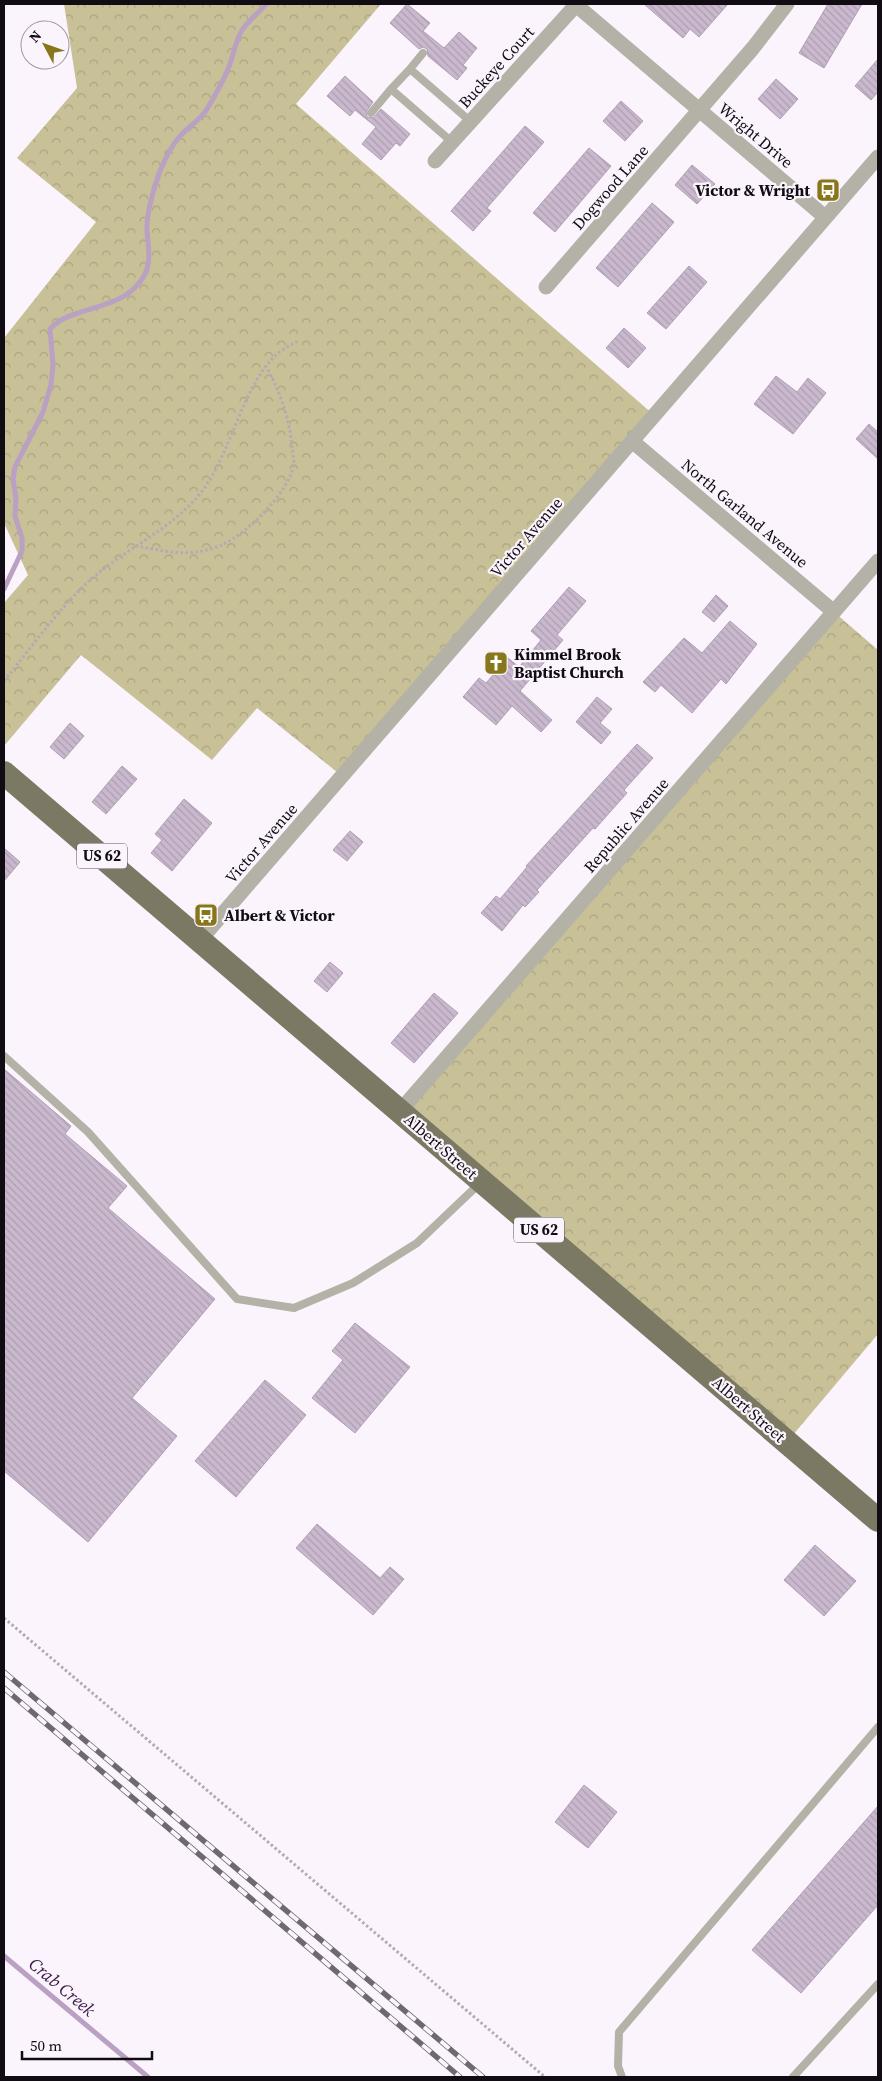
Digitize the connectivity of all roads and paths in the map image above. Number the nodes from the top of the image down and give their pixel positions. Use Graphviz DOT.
graph roads {
  1 [pos="576,4"];
  2 [pos="787,4"];
  3 [pos="423,53"];
  4 [pos="410,68"];
  5 [pos="392,89"];
  6 [pos="700,110"];
  7 [pos="371,113"];
  8 [pos="470,121"];
  9 [pos="452,142"];
  10 [pos="878,157"];
  11 [pos="435,160"];
  12 [pos="825,217"];
  13 [pos="546,287"];
  14 [pos="298,341"];
  15 [pos="266,366"];
  16 [pos="632,440"];
  17 [pos="135,546"];
  18 [pos="878,562"];
  19 [pos="834,612"];
  20 [pos="4,681"];
  21 [pos="4,773"];
  22 [pos="200,940"];
  23 [pos="4,1056"];
  24 [pos="400,1111"];
  25 [pos="482,1181"];
  26 [pos="878,1520"];
  27 [pos="4,1618"];
  28 [pos="878,1727"];
  29 [pos="878,1984"];
  30 [pos="545,2077"];
  31 [pos="622,2077"];
  32 [pos="793,2077"];
  1 -- 6 [label="street, Buckeye Court"];
  1 -- 8 [label="street, Buckeye Court"];
  2 -- 6 [label="street, Wright Drive"];
  3 -- 4 [label="lane"];
  4 -- 5 [label="lane"];
  4 -- 8 [label="lane"];
  5 -- 7 [label="lane"];
  5 -- 9 [label="lane"];
  6 -- 12 [label="street, Wright Drive"];
  6 -- 13 [label="street, Dogwood Lane"];
  8 -- 9 [label="street, Buckeye Court"];
  9 -- 11 [label="street, Buckeye Court"];
  10 -- 12 [label="street, Victor Avenue"];
  12 -- 16 [label="street, Victor Avenue"];
  14 -- 15 [label="path"];
  15 -- 17 [label="path"];
  15 -- 17 [label="path"];
  16 -- 19 [label="street, North Garland Avenue"];
  16 -- 22 [label="street, Victor Avenue"];
  17 -- 20 [label="path"];
  18 -- 19 [label="street, Republic Avenue"];
  19 -- 24 [label="street, Republic Avenue"];
  21 -- 22 [label="main road, Albert Street / US 62"];
  22 -- 24 [label="main road, Albert Street / US 62"];
  23 -- 25 [label="lane"];
  24 -- 25 [label="main road, Albert Street / US 62"];
  25 -- 26 [label="main road, Albert Street / US 62"];
  27 -- 30 [label="path"];
  28 -- 31 [label="lane"];
  29 -- 32 [label="lane"];
}
